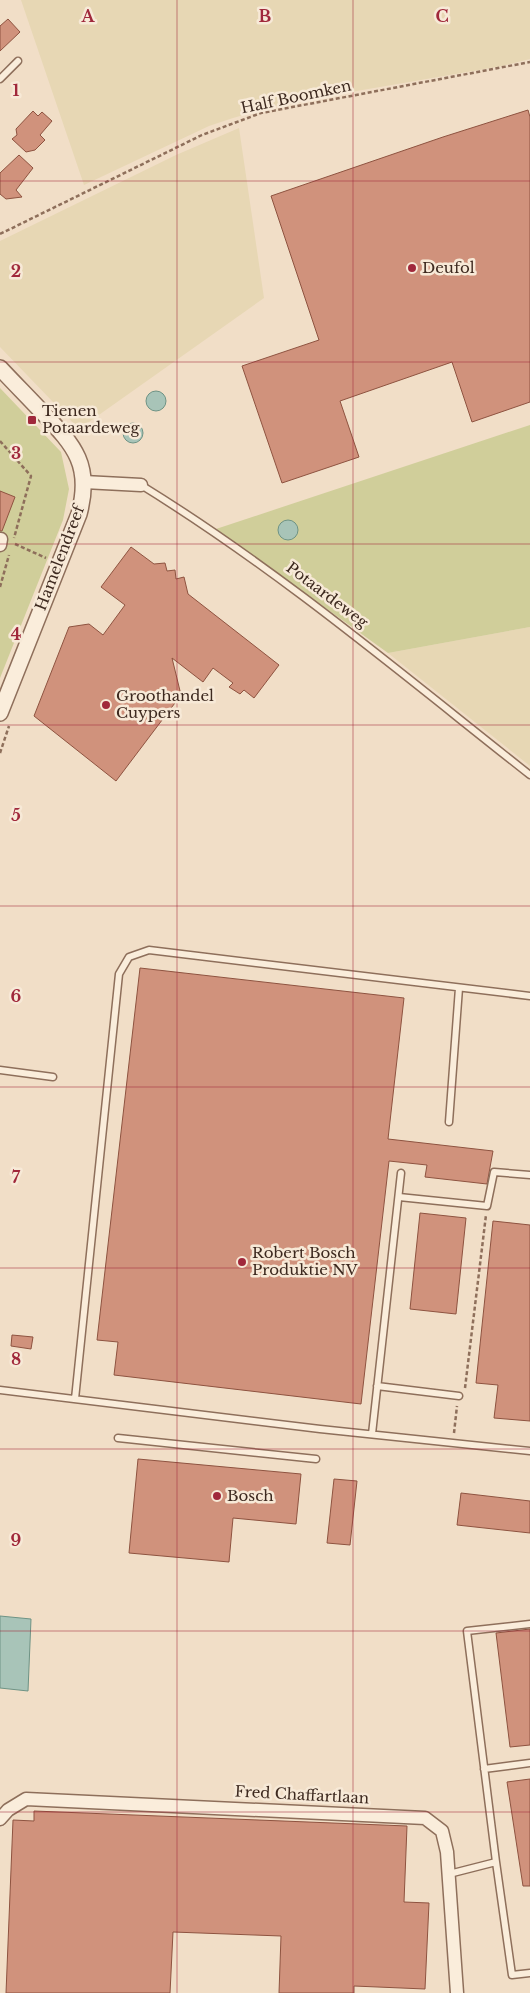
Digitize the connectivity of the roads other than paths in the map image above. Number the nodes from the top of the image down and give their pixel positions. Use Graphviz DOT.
graph roads {
  1 [pos="18,61"];
  2 [pos="0,79"];
  3 [pos="0,368"];
  4 [pos="84,482"];
  5 [pos="141,485"];
  6 [pos="0,539"];
  7 [pos="8,547"];
  8 [pos="5,716"];
  9 [pos="530,775"];
  10 [pos="459,988"];
  11 [pos="530,996"];
  12 [pos="0,1070"];
  13 [pos="53,1077"];
  14 [pos="449,1122"];
  15 [pos="402,1173"];
  16 [pos="530,1175"];
  17 [pos="399,1197"];
  18 [pos="377,1386"];
  19 [pos="0,1390"];
  20 [pos="458,1396"];
  21 [pos="75,1399"];
  22 [pos="372,1434"];
  23 [pos="118,1438"];
  24 [pos="530,1452"];
  25 [pos="316,1459"];
  26 [pos="530,1624"];
  27 [pos="530,1763"];
  28 [pos="484,1769"];
  29 [pos="0,1819"];
  30 [pos="496,1862"];
  31 [pos="449,1874"];
  32 [pos="530,1973"];
  33 [pos="457,1993"];
  1 -- 2 [label="lane"];
  3 -- 4 [label="street, Hamelendreef"];
  4 -- 5 [label="street, Potaardeweg"];
  4 -- 8 [label="street, Hamelendreef"];
  5 -- 9 [label="lane, Potaardeweg"];
  6 -- 7 [label="street"];
  10 -- 11 [label="lane"];
  10 -- 14 [label="lane"];
  10 -- 21 [label="lane"];
  12 -- 13 [label="lane"];
  15 -- 17 [label="lane"];
  16 -- 17 [label="lane"];
  17 -- 18 [label="lane"];
  18 -- 20 [label="lane"];
  18 -- 22 [label="lane"];
  19 -- 21 [label="lane"];
  21 -- 22 [label="lane"];
  22 -- 24 [label="lane"];
  23 -- 25 [label="lane"];
  26 -- 28 [label="lane"];
  27 -- 28 [label="lane"];
  28 -- 30 [label="lane"];
  29 -- 31 [label="street, Fred Chaffartlaan"];
  30 -- 31 [label="lane"];
  30 -- 32 [label="lane"];
  31 -- 33 [label="street, Fred Chaffartlaan"];
}
